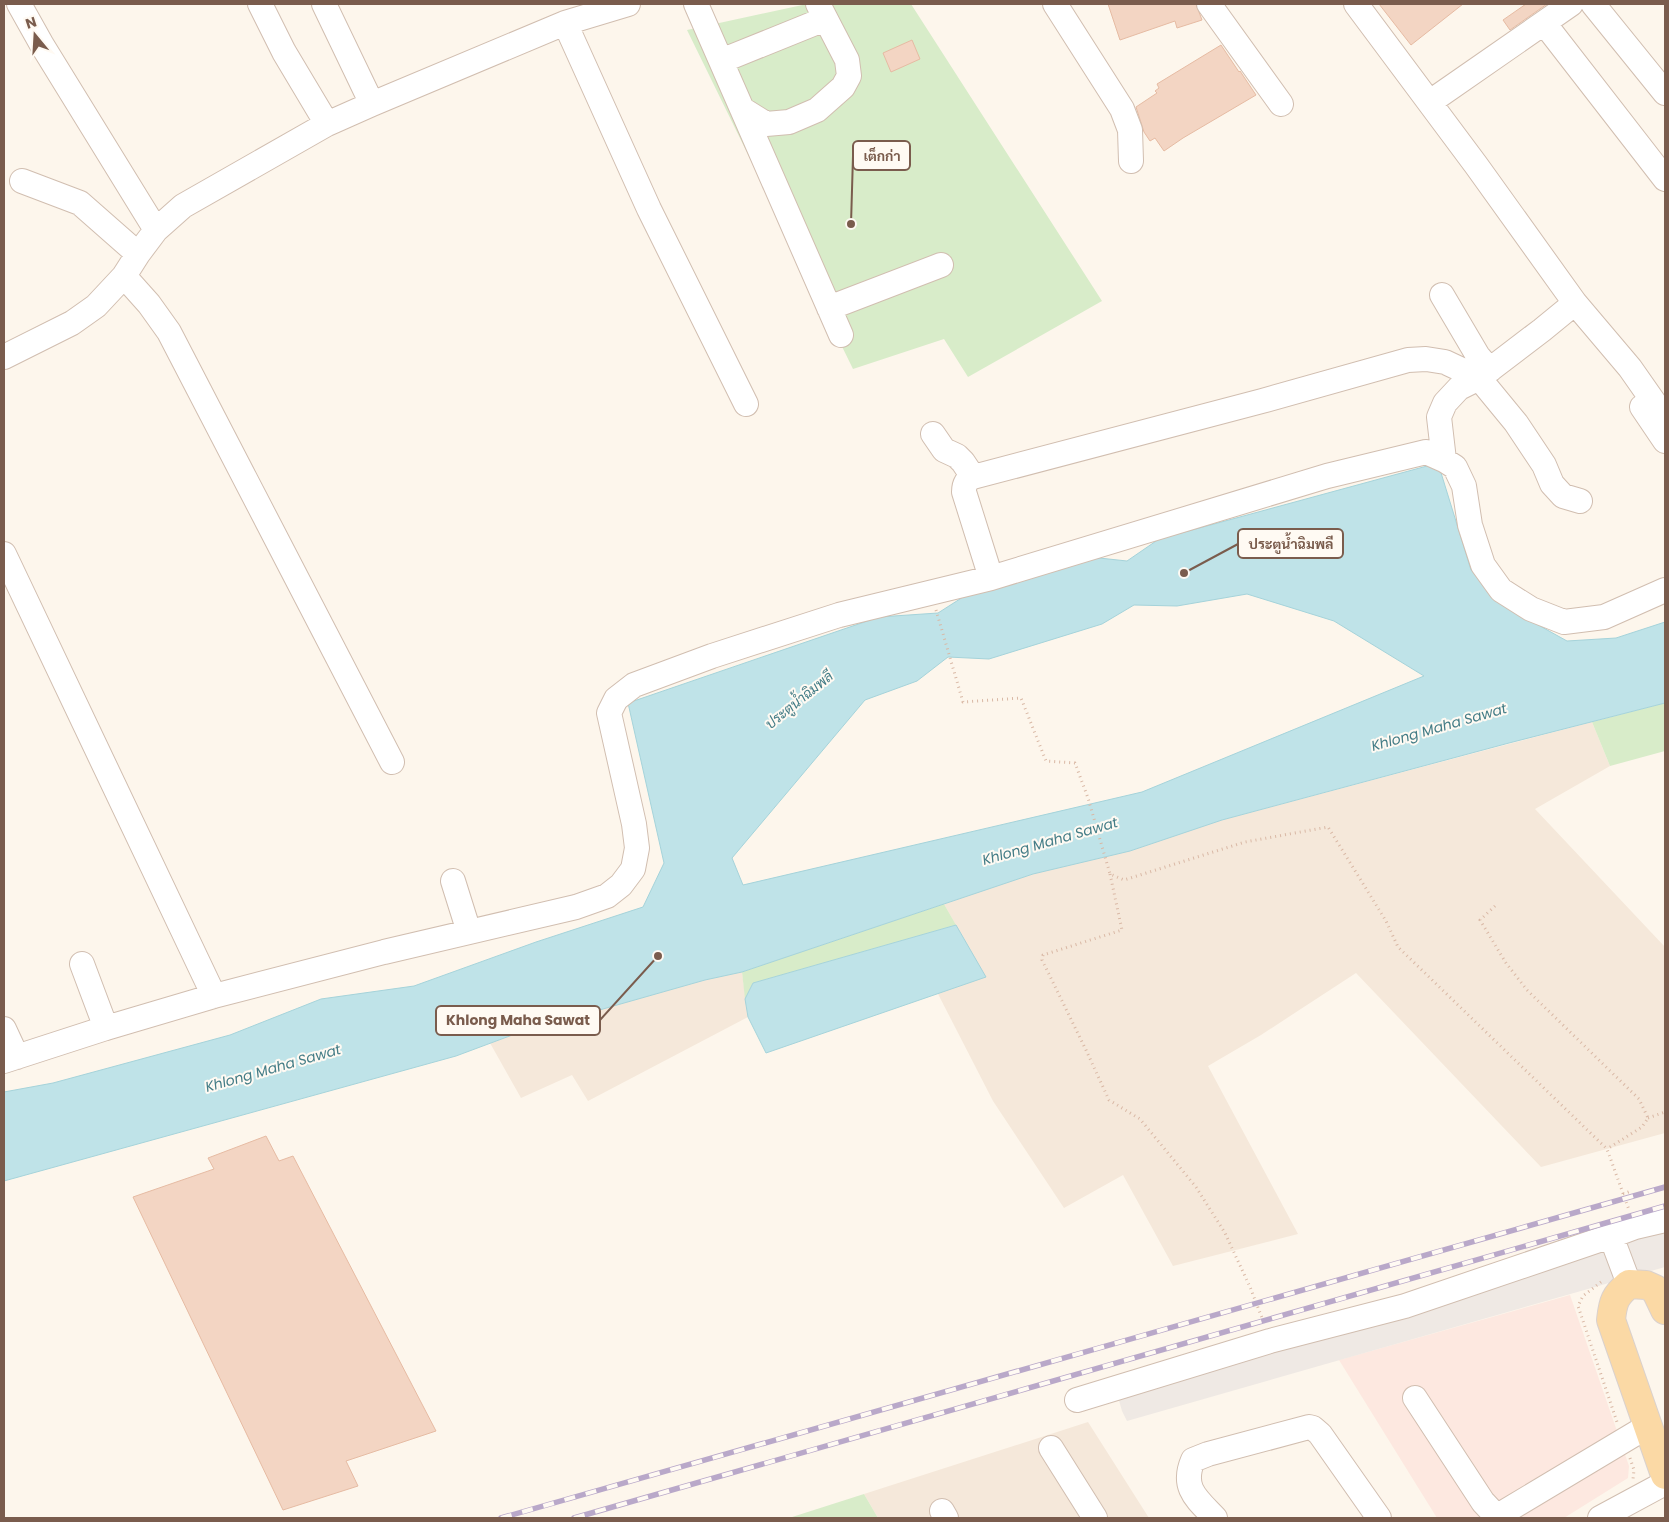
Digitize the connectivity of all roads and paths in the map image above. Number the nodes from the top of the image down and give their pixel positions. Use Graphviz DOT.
graph roads {
  1 [pos="19,4"];
  2 [pos="260,4"];
  3 [pos="324,4"];
  4 [pos="628,4"];
  5 [pos="696,4"];
  6 [pos="1055,4"];
  7 [pos="1209,4"];
  8 [pos="1356,4"];
  9 [pos="1571,4"];
  10 [pos="1593,4"];
  11 [pos="822,11"];
  12 [pos="565,23"];
  13 [pos="1544,23"];
  14 [pos="721,61"];
  15 [pos="1665,93"];
  16 [pos="1430,102"];
  17 [pos="372,104"];
  18 [pos="1281,104"];
  19 [pos="742,109"];
  20 [pos="327,124"];
  21 [pos="1131,161"];
  22 [pos="1665,178"];
  23 [pos="22,181"];
  24 [pos="156,230"];
  25 [pos="138,254"];
  26 [pos="941,264"];
  27 [pos="124,276"];
  28 [pos="1442,295"];
  29 [pos="1571,306"];
  30 [pos="830,308"];
  31 [pos="841,334"];
  32 [pos="4,357"];
  33 [pos="1484,374"];
  34 [pos="746,404"];
  35 [pos="1665,418"];
  36 [pos="933,434"];
  37 [pos="1665,441"];
  38 [pos="1444,460"];
  39 [pos="973,477"];
  40 [pos="1580,501"];
  41 [pos="4,554"];
  42 [pos="991,578"];
  43 [pos="1665,590"];
  44 [pos="935,607"];
  45 [pos="392,762"];
  46 [pos="1110,874"];
  47 [pos="453,881"];
  48 [pos="1495,906"];
  49 [pos="469,932"];
  50 [pos="82,964"];
  51 [pos="214,996"];
  52 [pos="106,1028"];
  53 [pos="4,1029"];
  54 [pos="10,1059"];
  55 [pos="1665,1112"];
  56 [pos="1648,1118"];
  57 [pos="1607,1149"];
  58 [pos="1631,1191"];
  59 [pos="1623,1194"];
  60 [pos="1665,1220"];
  61 [pos="1636,1227"];
  62 [pos="1611,1236"];
  63 [pos="1654,1290"];
  64 [pos="1270,1341"];
  65 [pos="1414,1398"];
  66 [pos="1078,1400"];
  67 [pos="1648,1426"];
  68 [pos="1051,1448"];
  69 [pos="1665,1475"];
  70 [pos="1665,1483"];
  71 [pos="1497,1517"];
  72 [pos="1095,1518"];
  73 [pos="1215,1518"];
  74 [pos="1379,1518"];
  75 [pos="1600,1518"];
  1 -- 24 [label="street"];
  2 -- 20 [label="street"];
  3 -- 17 [label="street"];
  4 -- 12 [label="street"];
  5 -- 14 [label="street"];
  6 -- 21 [label="street"];
  7 -- 18 [label="street"];
  8 -- 16 [label="street"];
  9 -- 13 [label="street"];
  10 -- 15 [label="street"];
  11 -- 14 [label="street"];
  11 -- 19 [label="street"];
  12 -- 17 [label="street"];
  12 -- 34 [label="street"];
  13 -- 16 [label="street"];
  13 -- 22 [label="street"];
  14 -- 19 [label="street"];
  16 -- 29 [label="street"];
  17 -- 20 [label="street"];
  19 -- 30 [label="street"];
  20 -- 24 [label="street"];
  23 -- 25 [label="street"];
  24 -- 25 [label="street"];
  25 -- 27 [label="street"];
  26 -- 30 [label="street"];
  27 -- 32 [label="street"];
  27 -- 45 [label="street"];
  28 -- 33 [label="street"];
  29 -- 33 [label="street"];
  29 -- 35 [label="street"];
  29 -- 37 [label="street"];
  30 -- 31 [label="street"];
  33 -- 38 [label="street"];
  33 -- 39 [label="street"];
  33 -- 40 [label="street"];
  36 -- 39 [label="street"];
  38 -- 42 [label="street"];
  38 -- 43 [label="street"];
  39 -- 42 [label="street"];
  41 -- 51 [label="street"];
  42 -- 49 [label="street"];
  44 -- 46 [label="path"];
  46 -- 57 [label="path"];
  46 -- 64 [label="path"];
  47 -- 49 [label="street"];
  48 -- 56 [label="path"];
  49 -- 51 [label="street"];
  50 -- 52 [label="street"];
  51 -- 52 [label="street"];
  52 -- 54 [label="street"];
  53 -- 54 [label="street"];
  55 -- 56 [label="path"];
  56 -- 57 [label="path"];
  57 -- 59 [label="path"];
  58 -- 59 [label="path"];
  59 -- 61 [label="path"];
  60 -- 61 [label="street"];
  61 -- 62 [label="street"];
  62 -- 63 [label="street"];
  62 -- 64 [label="street"];
  63 -- 67 [label="main road"];
  64 -- 66 [label="street"];
  65 -- 71 [label="street"];
  67 -- 69 [label="main road"];
  67 -- 71 [label="street"];
  68 -- 72 [label="street"];
  70 -- 75 [label="street"];
  73 -- 74 [label="street"];
}
